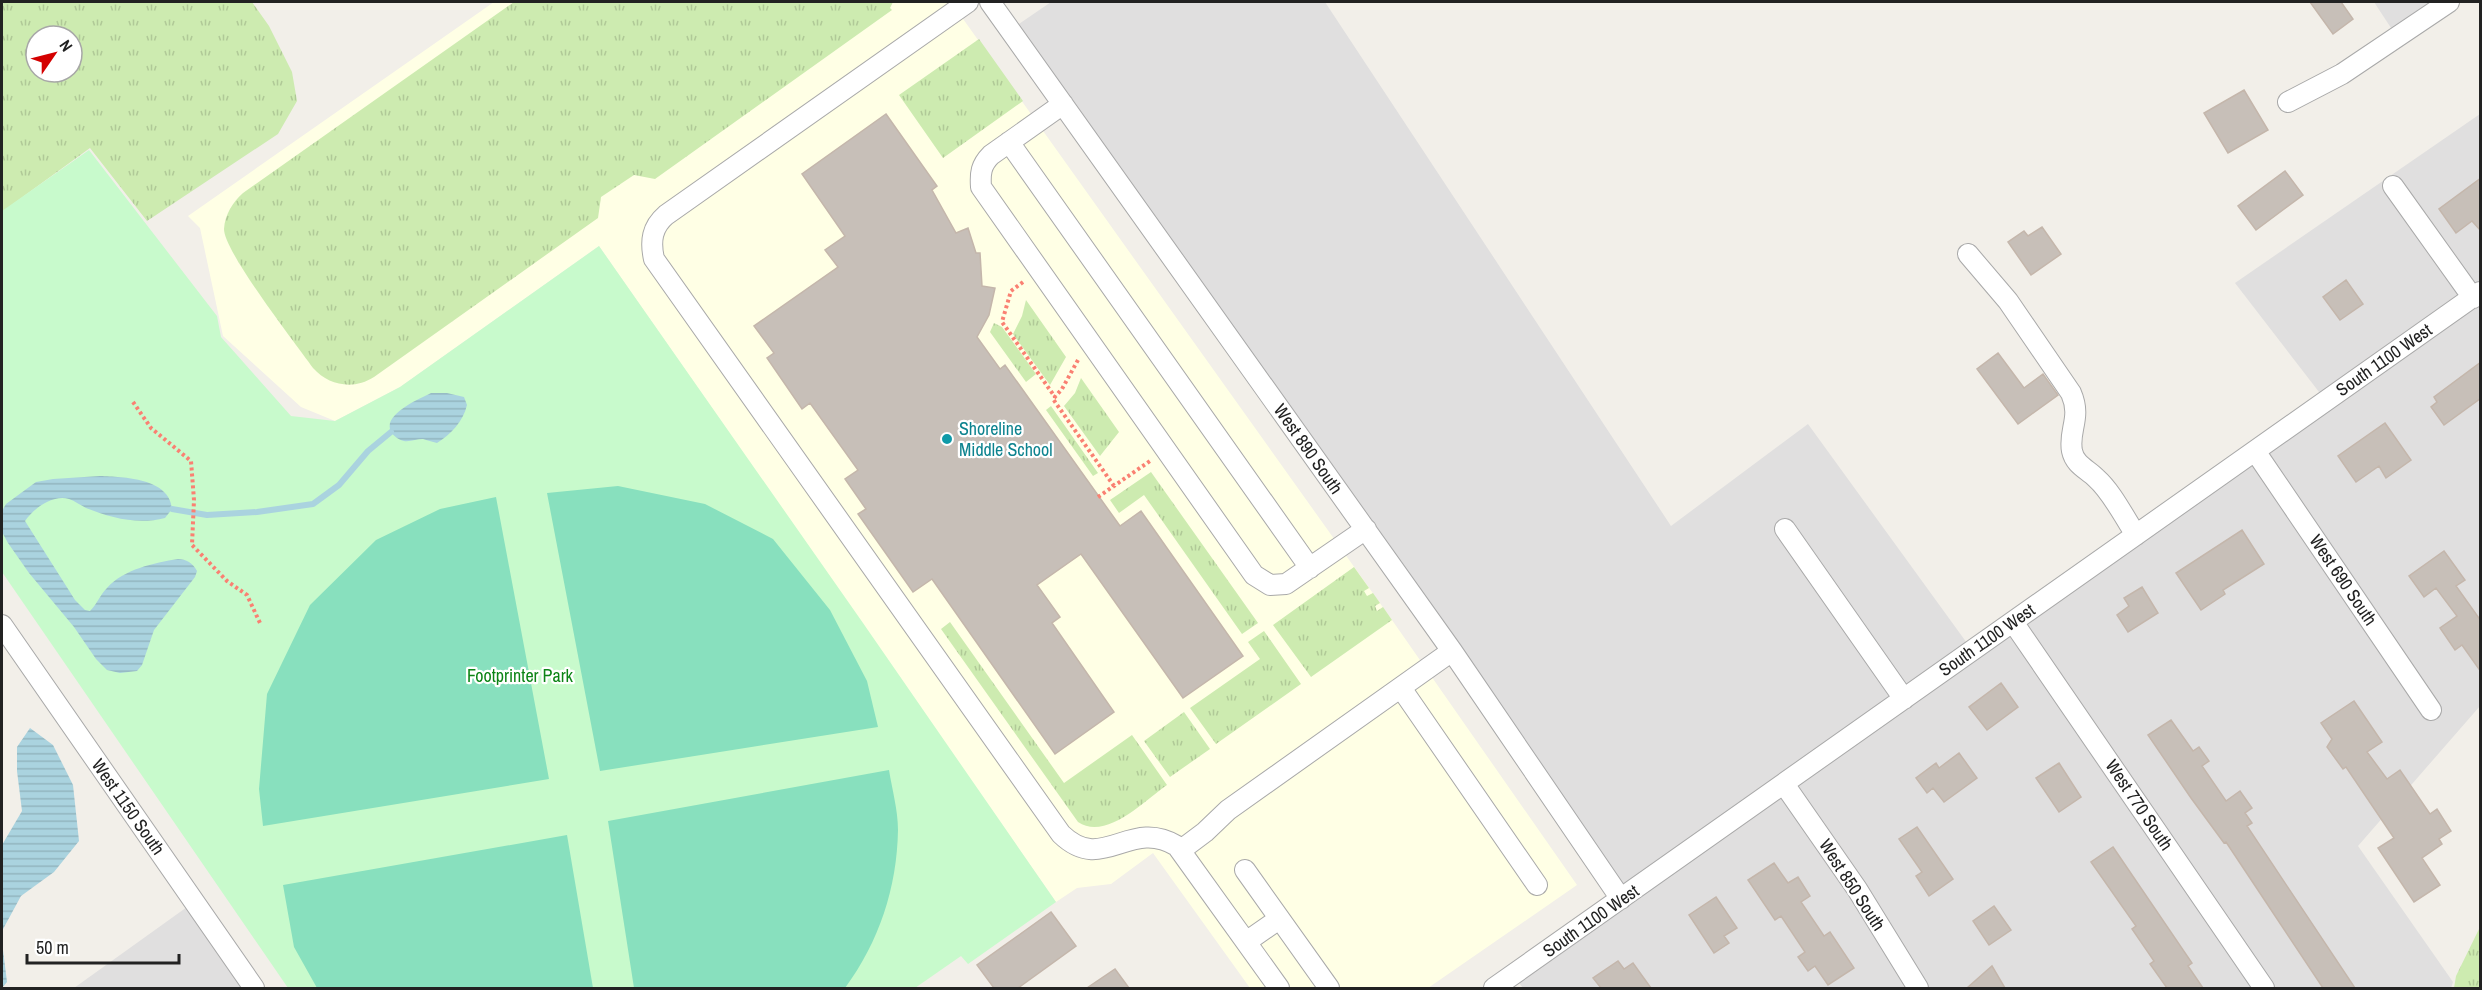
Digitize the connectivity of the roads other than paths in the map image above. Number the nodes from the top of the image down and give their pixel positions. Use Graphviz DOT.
graph roads {
  1 [pos="968,2"];
  2 [pos="990,2"];
  3 [pos="2449,2"];
  4 [pos="2288,102"];
  5 [pos="1063,104"];
  6 [pos="1009,142"];
  7 [pos="2393,186"];
  8 [pos="1968,254"];
  9 [pos="2476,295"];
  10 [pos="2255,450"];
  11 [pos="1366,529"];
  12 [pos="1785,529"];
  13 [pos="2136,535"];
  14 [pos="1310,568"];
  15 [pos="2013,622"];
  16 [pos="2,625"];
  17 [pos="1452,651"];
  18 [pos="1401,688"];
  19 [pos="1904,699"];
  20 [pos="2431,710"];
  21 [pos="1784,784"];
  22 [pos="1181,850"];
  23 [pos="1245,870"];
  24 [pos="1537,885"];
  25 [pos="1621,899"];
  26 [pos="1280,918"];
  27 [pos="1246,942"];
  28 [pos="254,988"];
  29 [pos="1279,988"];
  30 [pos="1329,988"];
  31 [pos="1494,988"];
  32 [pos="1918,988"];
  33 [pos="2264,988"];
  1 -- 22 [label="street"];
  2 -- 5 [label="street, West 890 South"];
  3 -- 4 [label="street"];
  5 -- 6 [label="street"];
  5 -- 11 [label="street, West 890 South"];
  6 -- 14 [label="street"];
  6 -- 14 [label="street"];
  7 -- 9 [label="street"];
  8 -- 13 [label="street"];
  9 -- 10 [label="street, South 1100 West"];
  10 -- 13 [label="street, South 1100 West"];
  10 -- 20 [label="street, West 690 South"];
  11 -- 14 [label="street"];
  11 -- 17 [label="street, West 890 South"];
  12 -- 19 [label="street"];
  13 -- 15 [label="street, South 1100 West"];
  15 -- 19 [label="street, South 1100 West"];
  15 -- 33 [label="street, West 770 South"];
  16 -- 28 [label="street, West 1150 South"];
  17 -- 18 [label="street"];
  17 -- 25 [label="street, West 890 South"];
  18 -- 22 [label="street"];
  18 -- 24 [label="street"];
  19 -- 21 [label="street, South 1100 West"];
  21 -- 25 [label="street, South 1100 West"];
  21 -- 32 [label="street, West 850 South"];
  22 -- 27 [label="street"];
  23 -- 26 [label="street"];
  25 -- 31 [label="street, South 1100 West"];
  26 -- 27 [label="street"];
  26 -- 30 [label="street"];
  27 -- 29 [label="street"];
}
